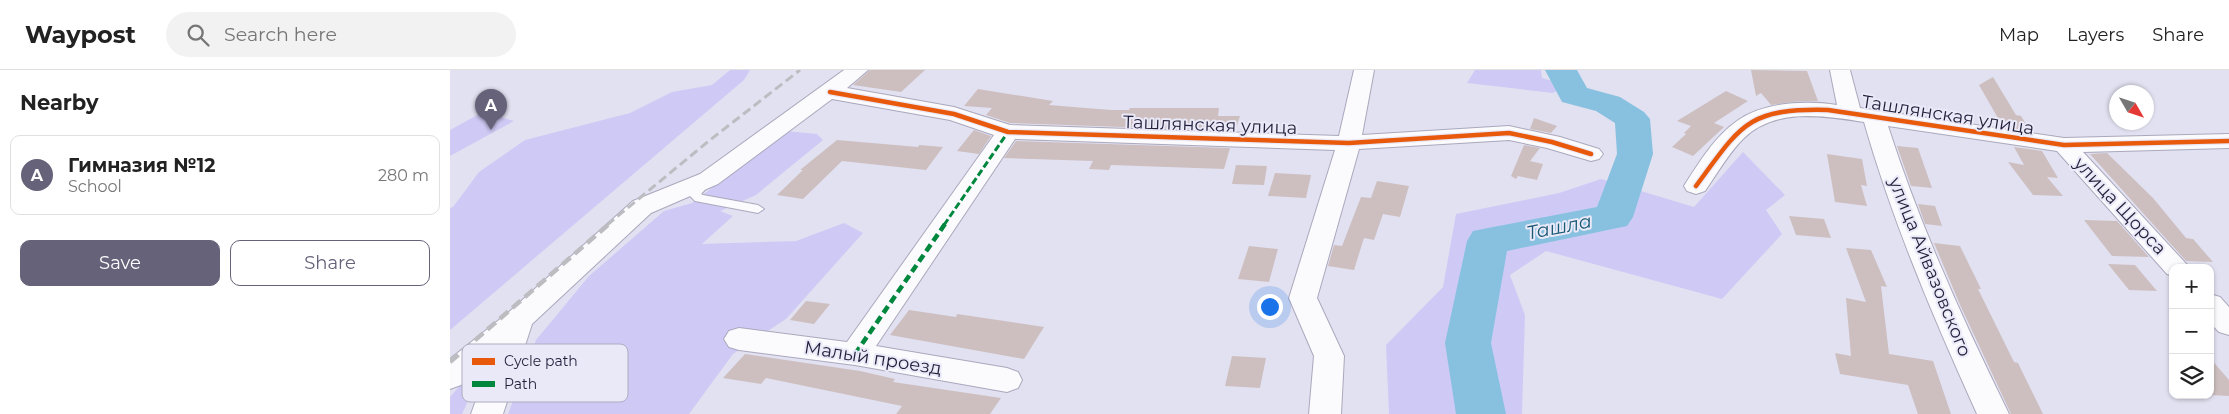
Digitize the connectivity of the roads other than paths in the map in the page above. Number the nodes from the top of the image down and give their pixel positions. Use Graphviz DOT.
graph roads {
  1 [pos="858,70"];
  2 [pos="1364,70"];
  3 [pos="1840,70"];
  4 [pos="830,92"];
  5 [pos="1862,116"];
  6 [pos="1008,132"];
  7 [pos="2229,141"];
  8 [pos="1349,143"];
  9 [pos="2064,145"];
  10 [pos="1591,154"];
  11 [pos="709,179"];
  12 [pos="1696,186"];
  13 [pos="758,209"];
  14 [pos="2173,264"];
  15 [pos="2214,308"];
  16 [pos="519,319"];
  17 [pos="2229,325"];
  18 [pos="739,338"];
  19 [pos="487,344"];
  20 [pos="511,344"];
  21 [pos="855,354"];
  22 [pos="462,366"];
  23 [pos="450,377"];
  24 [pos="1007,380"];
  25 [pos="491,402"];
  26 [pos="487,414"];
  27 [pos="1325,414"];
  28 [pos="1993,414"];
  1 -- 4 [label="street"];
  2 -- 8 [label="street"];
  3 -- 5 [label="street, улица Айвазовского"];
  4 -- 6 [label="street, Ташлянская улица"];
  4 -- 11 [label="street"];
  5 -- 9 [label="street, Ташлянская улица"];
  5 -- 12 [label="street, Ташлянская улица"];
  5 -- 28 [label="street, улица Айвазовского"];
  6 -- 8 [label="street, Ташлянская улица"];
  6 -- 21 [label="street"];
  7 -- 9 [label="street, Ташлянская улица"];
  8 -- 10 [label="street, Ташлянская улица"];
  8 -- 27 [label="street"];
  9 -- 14 [label="street, улица Щорса"];
  11 -- 13 [label="lane"];
  11 -- 16 [label="street"];
  15 -- 17 [label="street"];
  16 -- 19 [label="street"];
  16 -- 20 [label="street"];
  18 -- 21 [label="street, Малый проезд"];
  21 -- 24 [label="street, Малый проезд"];
  22 -- 23 [label="street"];
  25 -- 26 [label="street"];
}
